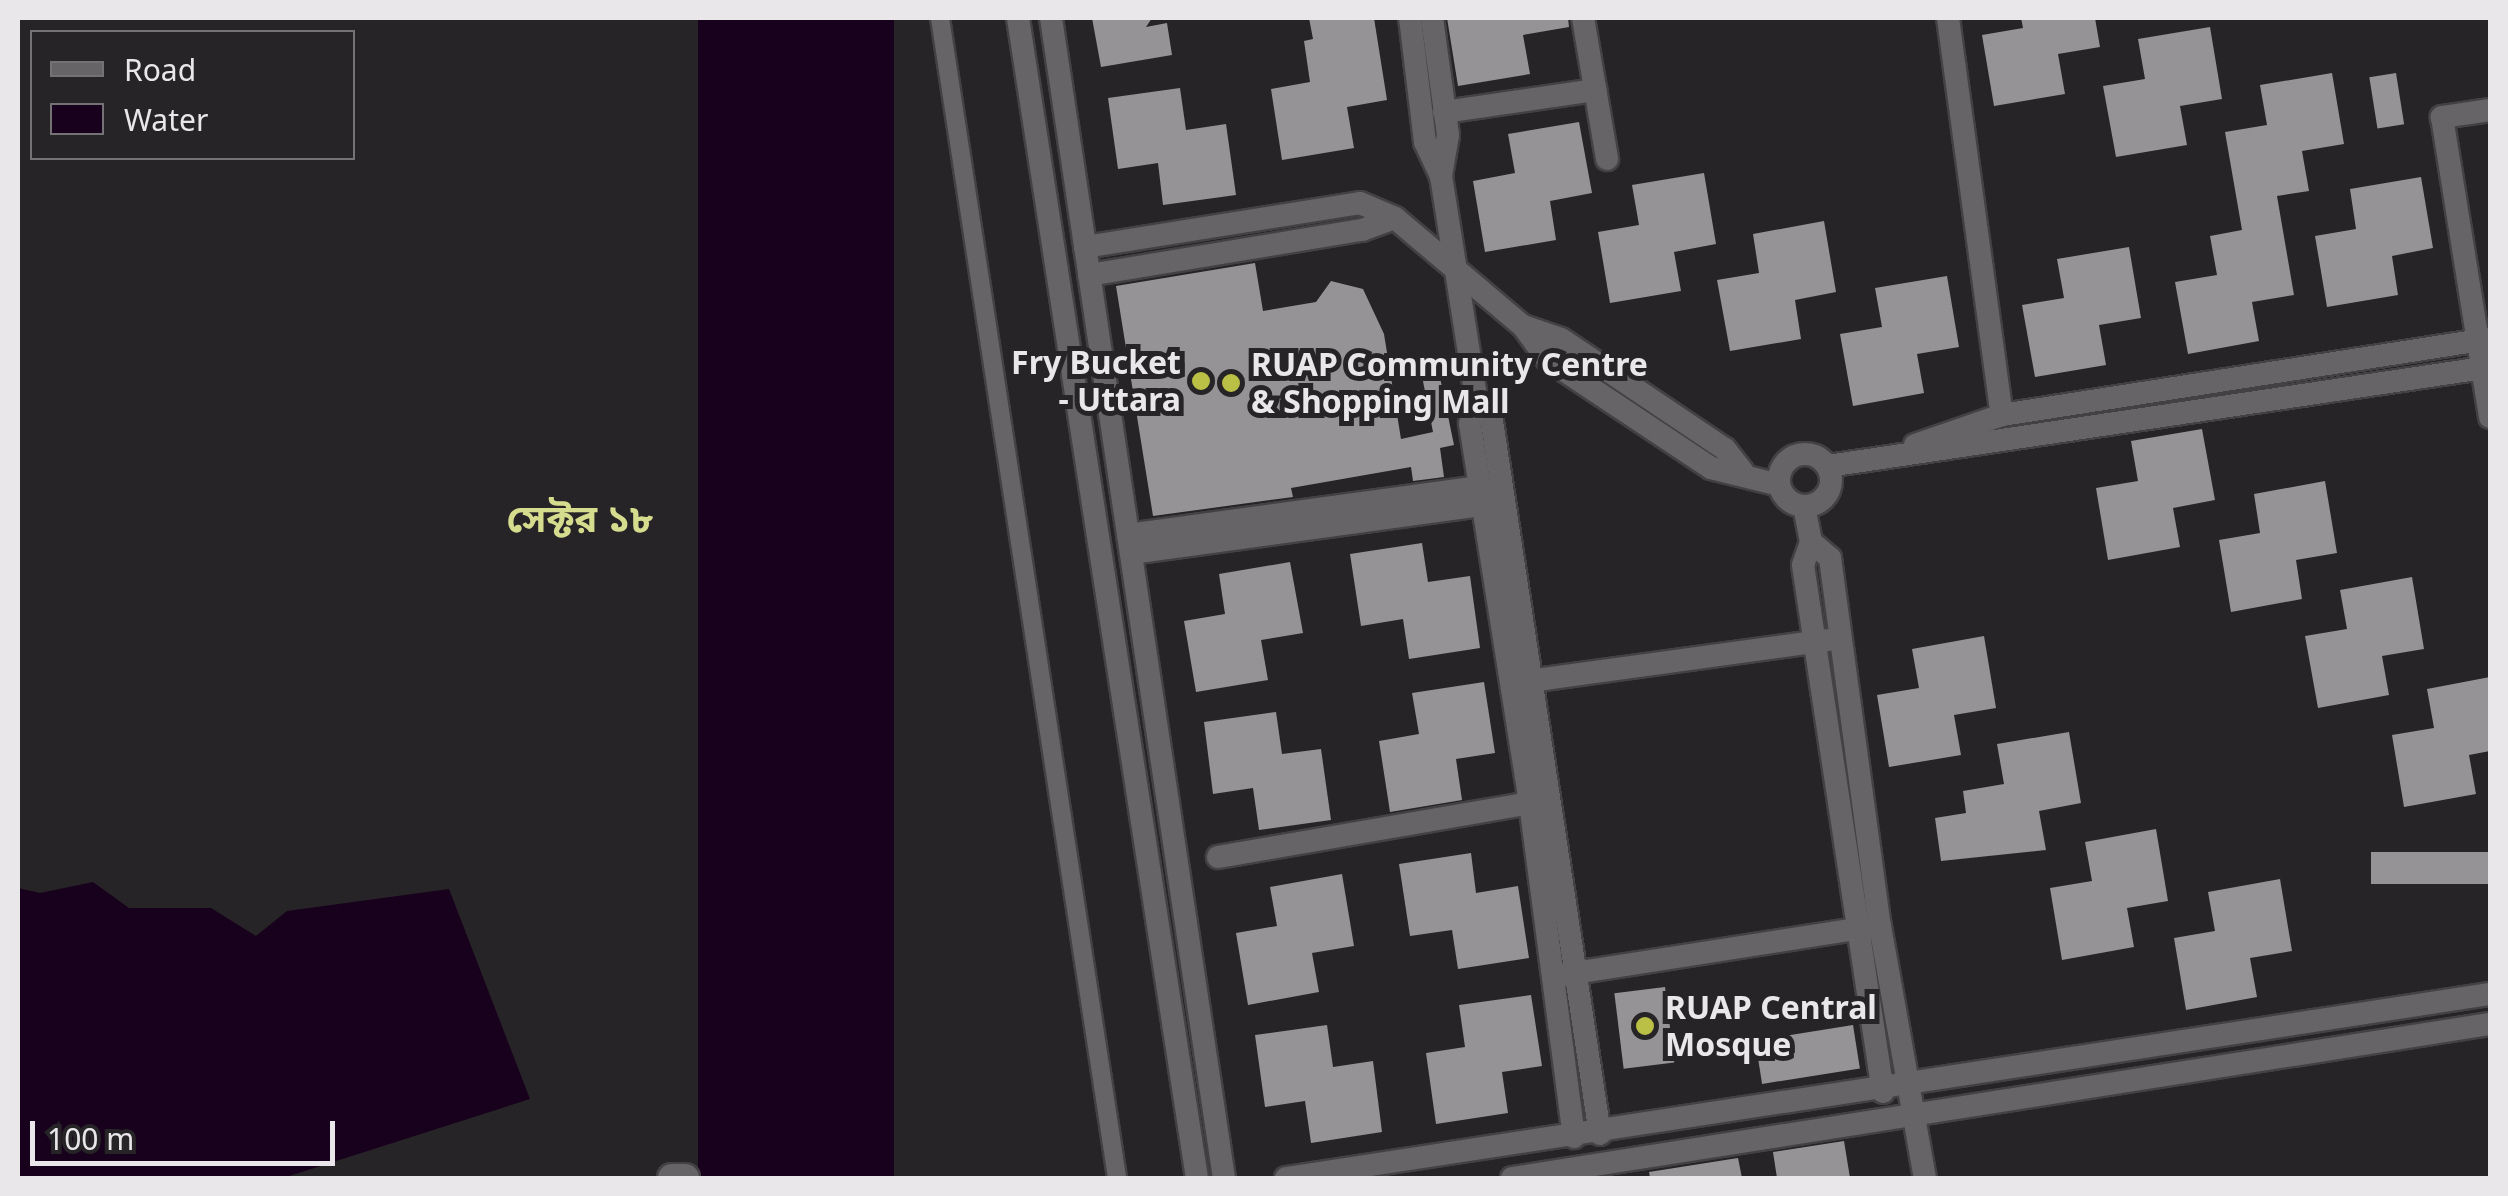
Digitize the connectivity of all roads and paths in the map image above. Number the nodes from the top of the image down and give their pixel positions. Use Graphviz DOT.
graph roads {
  1 [pos="940,18"];
  2 [pos="1018,18"];
  3 [pos="1052,18"];
  4 [pos="1410,18"];
  5 [pos="1432,18"];
  6 [pos="1583,18"];
  7 [pos="1948,18"];
  8 [pos="1596,90"];
  9 [pos="2490,110"];
  10 [pos="1444,112"];
  11 [pos="1608,159"];
  12 [pos="1441,176"];
  13 [pos="1395,218"];
  14 [pos="1085,248"];
  15 [pos="1456,271"];
  16 [pos="1089,275"];
  17 [pos="2484,340"];
  18 [pos="2486,367"];
  19 [pos="1476,404"];
  20 [pos="2002,416"];
  21 [pos="2490,417"];
  22 [pos="1902,450"];
  23 [pos="1828,466"];
  24 [pos="1779,485"];
  25 [pos="1482,496"];
  26 [pos="1804,506"];
  27 [pos="1811,542"];
  28 [pos="1129,544"];
  29 [pos="1098,547"];
  30 [pos="1841,638"];
  31 [pos="1512,684"];
  32 [pos="1530,802"];
  33 [pos="1218,857"];
  34 [pos="1880,926"];
  35 [pos="1856,928"];
  36 [pos="1578,972"];
  37 [pos="1553,976"];
  38 [pos="2490,994"];
  39 [pos="2490,1024"];
  40 [pos="1908,1088"];
  41 [pos="1883,1092"];
  42 [pos="1913,1120"];
  43 [pos="1590,1135"];
  44 [pos="1603,1173"];
  45 [pos="672,1178"];
  46 [pos="686,1178"];
  47 [pos="1117,1178"];
  48 [pos="1196,1178"];
  49 [pos="1224,1178"];
  50 [pos="1286,1178"];
  51 [pos="1512,1178"];
  52 [pos="1925,1178"];
  1 -- 47 [label="street"];
  2 -- 29 [label="street"];
  3 -- 14 [label="street"];
  4 -- 12 [label="street"];
  5 -- 10 [label="street"];
  6 -- 8 [label="street"];
  7 -- 20 [label="street"];
  8 -- 10 [label="street"];
  8 -- 11 [label="street"];
  9 -- 17 [label="street"];
  10 -- 12 [label="street"];
  12 -- 15 [label="street"];
  13 -- 14 [label="street"];
  13 -- 15 [label="street"];
  13 -- 16 [label="street"];
  14 -- 16 [label="street"];
  15 -- 19 [label="street"];
  15 -- 24 [label="street"];
  16 -- 28 [label="street"];
  17 -- 18 [label="street"];
  17 -- 20 [label="street"];
  18 -- 21 [label="street"];
  18 -- 22 [label="street"];
  19 -- 25 [label="street"];
  19 -- 36 [label="street"];
  20 -- 22 [label="street"];
  22 -- 23 [label="street"];
  23 -- 24 [label="street"];
  23 -- 26 [label="street"];
  24 -- 26 [label="street"];
  25 -- 28 [label="street"];
  25 -- 31 [label="street"];
  26 -- 27 [label="street"];
  27 -- 30 [label="street"];
  27 -- 35 [label="street"];
  28 -- 29 [label="street"];
  28 -- 49 [label="street"];
  29 -- 48 [label="street"];
  30 -- 31 [label="street"];
  30 -- 34 [label="street"];
  31 -- 32 [label="street"];
  32 -- 33 [label="street"];
  32 -- 37 [label="street"];
  34 -- 35 [label="street"];
  34 -- 40 [label="street"];
  35 -- 36 [label="street"];
  35 -- 41 [label="street"];
  36 -- 37 [label="street"];
  36 -- 43 [label="street"];
  37 -- 43 [label="street"];
  38 -- 40 [label="street"];
  39 -- 42 [label="street"];
  40 -- 41 [label="street"];
  40 -- 42 [label="street"];
  41 -- 43 [label="street"];
  42 -- 44 [label="street"];
  42 -- 52 [label="street"];
  43 -- 44 [label="street"];
  43 -- 50 [label="street"];
  44 -- 51 [label="street"];
  45 -- 46 [label="street"];
}
